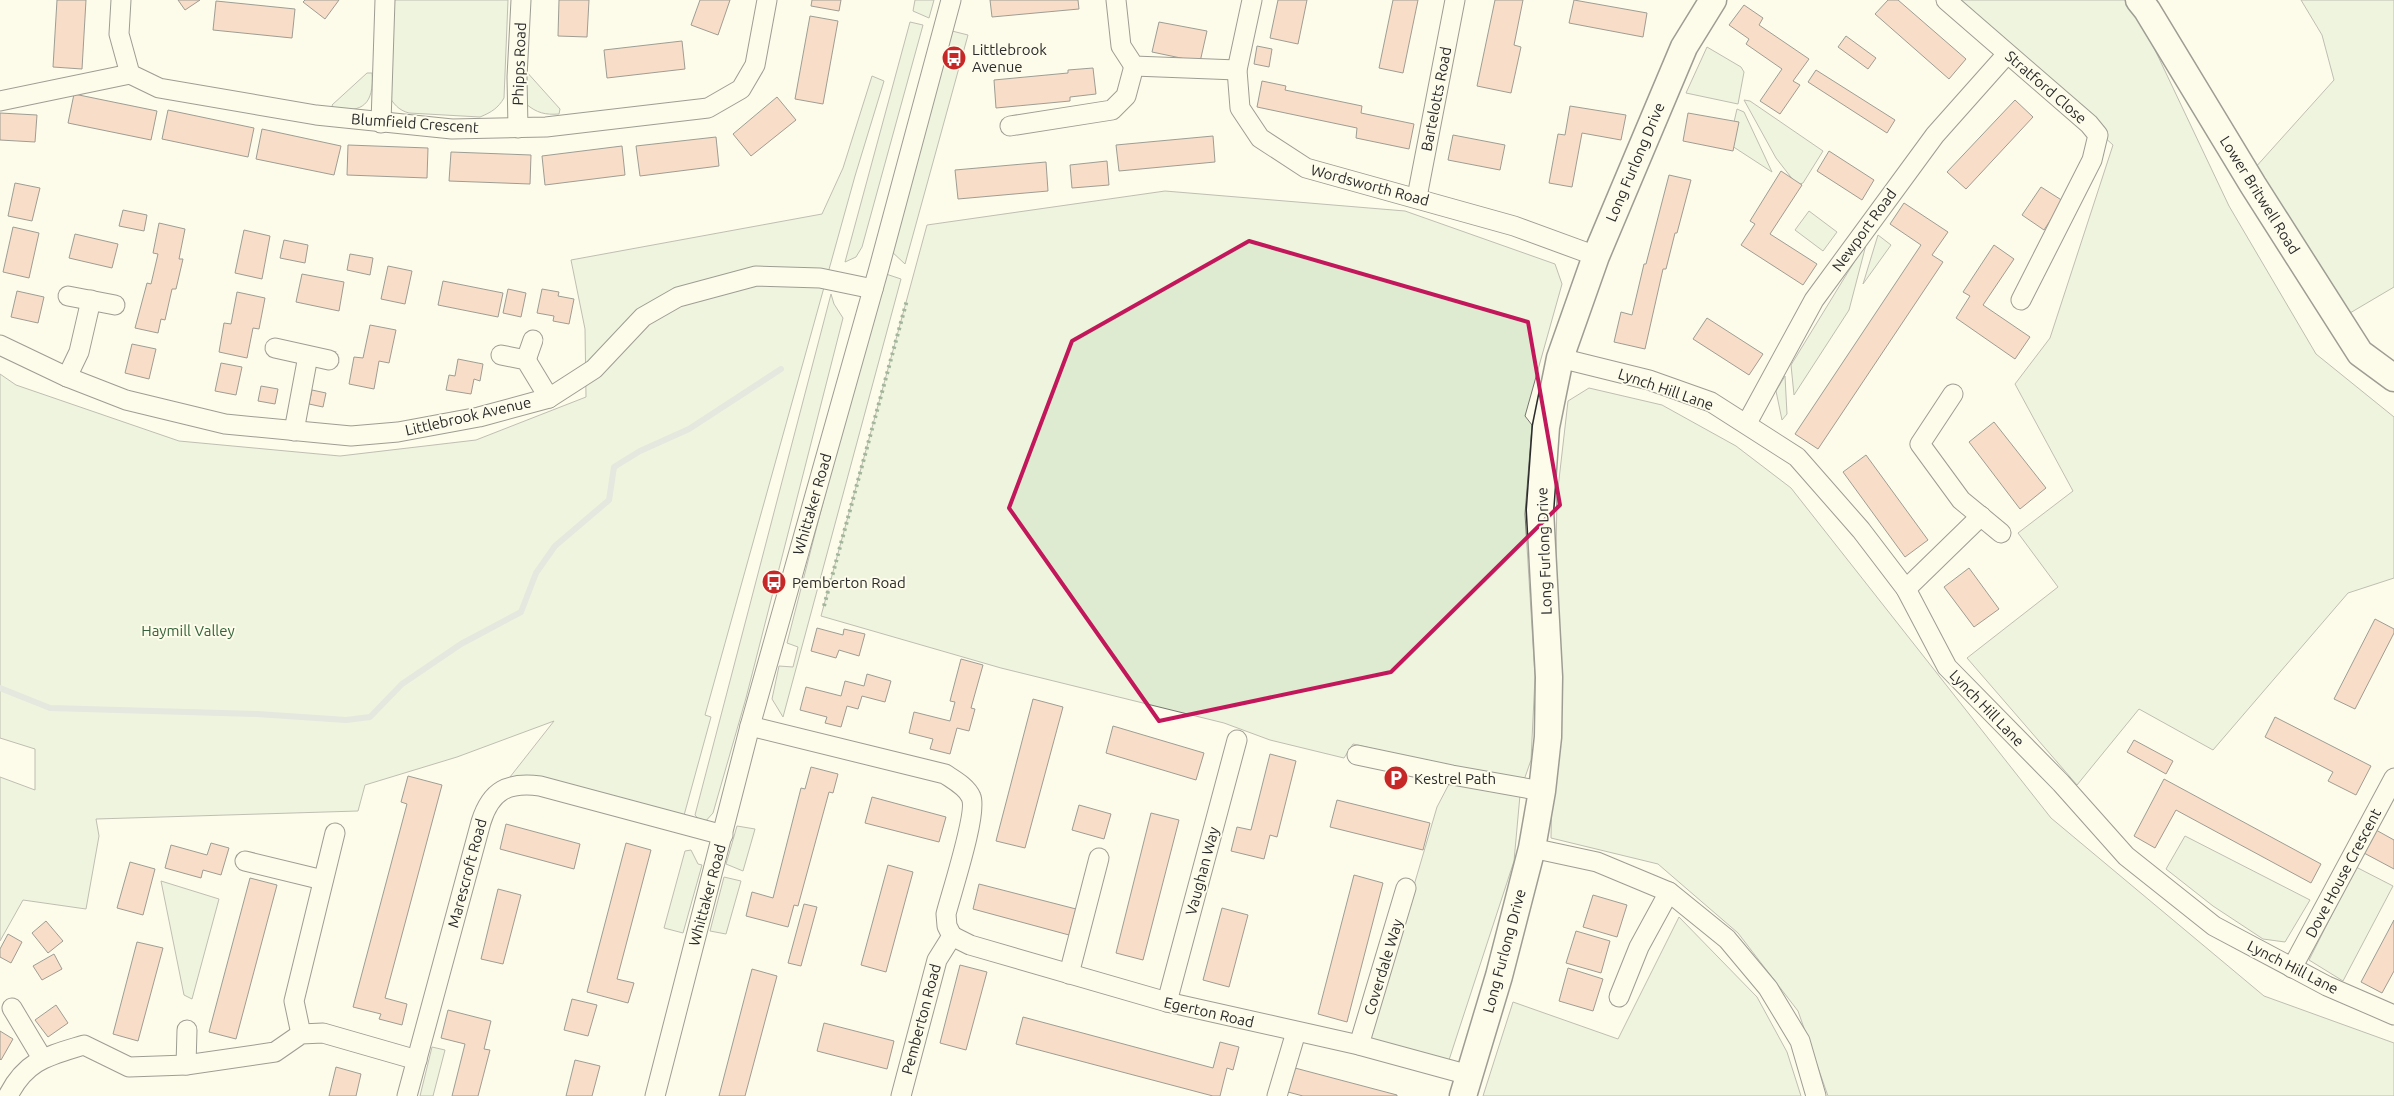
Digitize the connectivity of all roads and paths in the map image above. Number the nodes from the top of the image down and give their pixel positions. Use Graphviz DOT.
graph roads {
  1 [pos="121,0"];
  2 [pos="385,0"];
  3 [pos="522,0"];
  4 [pos="767,0"];
  5 [pos="951,0"];
  6 [pos="1116,0"];
  7 [pos="1252,0"];
  8 [pos="1455,0"];
  9 [pos="1713,0"];
  10 [pos="1946,0"];
  11 [pos="2139,0"];
  12 [pos="2007,54"];
  13 [pos="1134,66"];
  14 [pos="1237,70"];
  15 [pos="130,74"];
  16 [pos="0,101"];
  17 [pos="381,122"];
  18 [pos="1010,126"];
  19 [pos="518,128"];
  20 [pos="1417,197"];
  21 [pos="1596,256"];
  22 [pos="873,289"];
  23 [pos="68,296"];
  24 [pos="91,300"];
  25 [pos="2021,300"];
  26 [pos="114,305"];
  27 [pos="533,340"];
  28 [pos="0,344"];
  29 [pos="275,348"];
  30 [pos="501,355"];
  31 [pos="308,356"];
  32 [pos="1560,358"];
  33 [pos="329,360"];
  34 [pos="526,360"];
  35 [pos="67,377"];
  36 [pos="2394,378"];
  37 [pos="1953,394"];
  38 [pos="549,398"];
  39 [pos="1747,423"];
  40 [pos="294,431"];
  41 [pos="1981,516"];
  42 [pos="2001,533"];
  43 [pos="1906,589"];
  44 [pos="750,726"];
  45 [pos="1237,740"];
  46 [pos="1357,755"];
  47 [pos="2394,778"];
  48 [pos="1542,791"];
  49 [pos="335,833"];
  50 [pos="723,835"];
  51 [pos="1532,848"];
  52 [pos="1099,858"];
  53 [pos="245,861"];
  54 [pos="323,880"];
  55 [pos="1406,888"];
  56 [pos="1669,892"];
  57 [pos="952,936"];
  58 [pos="2292,968"];
  59 [pos="1069,974"];
  60 [pos="1619,997"];
  61 [pos="1167,1002"];
  62 [pos="12,1008"];
  63 [pos="2394,1015"];
  64 [pos="187,1030"];
  65 [pos="1296,1032"];
  66 [pos="302,1034"];
  67 [pos="1359,1045"];
  68 [pos="42,1058"];
  69 [pos="417,1060"];
  70 [pos="186,1065"];
  71 [pos="1466,1086"];
  72 [pos="8,1096"];
  73 [pos="407,1096"];
  74 [pos="654,1096"];
  75 [pos="901,1096"];
  76 [pos="1277,1096"];
  77 [pos="1816,1096"];
  1 -- 15 [label="street"];
  2 -- 17 [label="street"];
  3 -- 19 [label="street, Phipps Road"];
  4 -- 19 [label="street, Blumfield Crescent"];
  5 -- 22 [label="street, Whittaker Road"];
  6 -- 13 [label="street"];
  7 -- 14 [label="street, Wordsworth Road"];
  8 -- 20 [label="street, Bartelotts Road"];
  9 -- 21 [label="street, Long Furlong Drive"];
  10 -- 12 [label="street, Stratford Close"];
  11 -- 36 [label="street, Lower Britwell Road"];
  12 -- 25 [label="street, Stratford Close"];
  12 -- 39 [label="street, Newport Road"];
  13 -- 14 [label="street"];
  13 -- 18 [label="street"];
  14 -- 20 [label="street, Wordsworth Road"];
  15 -- 16 [label="street"];
  15 -- 17 [label="street, Blumfield Crescent"];
  17 -- 19 [label="street, Blumfield Crescent"];
  20 -- 21 [label="street, Wordsworth Road"];
  21 -- 32 [label="street, Long Furlong Drive"];
  22 -- 38 [label="street, Littlebrook Avenue"];
  22 -- 44 [label="street, Whittaker Road"];
  23 -- 24 [label="street"];
  24 -- 26 [label="street"];
  24 -- 35 [label="street"];
  27 -- 34 [label="street"];
  28 -- 35 [label="street, Littlebrook Avenue"];
  29 -- 31 [label="street"];
  30 -- 34 [label="street"];
  31 -- 33 [label="street"];
  31 -- 40 [label="street"];
  32 -- 39 [label="street, Lynch Hill Lane"];
  32 -- 48 [label="street, Long Furlong Drive"];
  34 -- 38 [label="street"];
  35 -- 40 [label="street, Littlebrook Avenue"];
  37 -- 41 [label="street"];
  38 -- 40 [label="street, Littlebrook Avenue"];
  39 -- 43 [label="street, Lynch Hill Lane"];
  41 -- 42 [label="street"];
  41 -- 43 [label="street"];
  43 -- 58 [label="street, Lynch Hill Lane"];
  44 -- 50 [label="street, Whittaker Road"];
  44 -- 57 [label="street"];
  45 -- 61 [label="street, Vaughan Way"];
  46 -- 48 [label="street"];
  47 -- 58 [label="street, Dove House Crescent"];
  48 -- 51 [label="street, Long Furlong Drive"];
  49 -- 54 [label="street"];
  50 -- 69 [label="street, Marescroft Road"];
  50 -- 74 [label="street, Whittaker Road"];
  51 -- 56 [label="street"];
  51 -- 71 [label="street, Long Furlong Drive"];
  52 -- 59 [label="street"];
  53 -- 54 [label="street"];
  54 -- 66 [label="street"];
  55 -- 67 [label="street, Coverdale Way"];
  56 -- 60 [label="street"];
  56 -- 77 [label="street"];
  57 -- 59 [label="street, Egerton Road"];
  57 -- 75 [label="street, Pemberton Road"];
  58 -- 63 [label="street, Lynch Hill Lane"];
  59 -- 61 [label="street, Egerton Road"];
  61 -- 65 [label="street, Egerton Road"];
  62 -- 68 [label="street"];
  64 -- 70 [label="street"];
  65 -- 67 [label="street, Egerton Road"];
  65 -- 76 [label="street"];
  66 -- 69 [label="street"];
  66 -- 70 [label="street"];
  67 -- 71 [label="street, Egerton Road"];
  68 -- 70 [label="street"];
  68 -- 72 [label="street"];
  69 -- 73 [label="street, Marescroft Road"];
}
